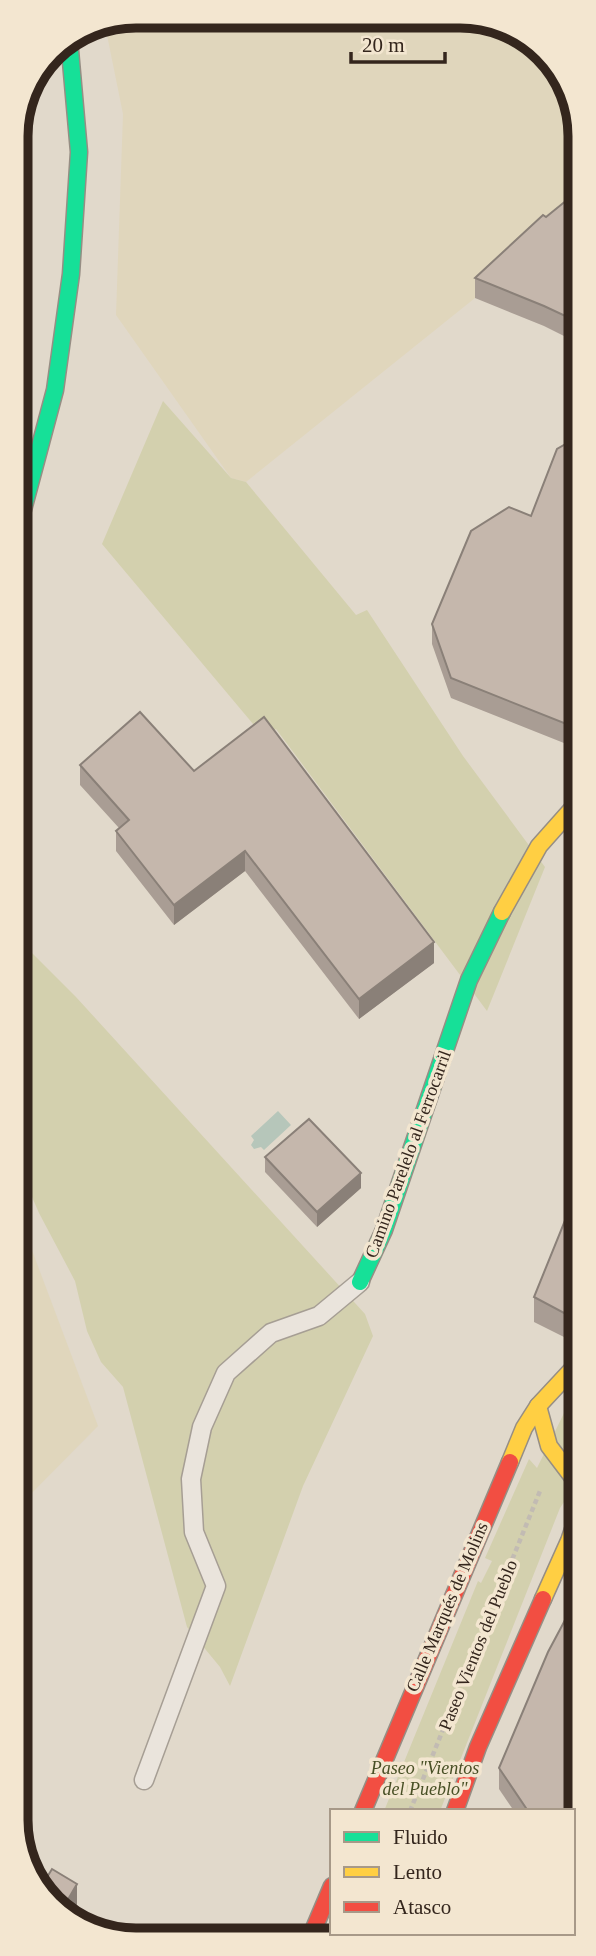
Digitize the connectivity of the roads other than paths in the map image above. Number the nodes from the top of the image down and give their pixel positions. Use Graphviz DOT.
graph roads {
  1 [pos="70,51"];
  2 [pos="28,491"];
  3 [pos="568,813"];
  4 [pos="360,1282"];
  5 [pos="568,1374"];
  6 [pos="538,1406"];
  7 [pos="568,1471"];
  8 [pos="568,1543"];
  9 [pos="144,1780"];
  10 [pos="364,1809"];
  11 [pos="456,1809"];
  12 [pos="330,1891"];
  13 [pos="314,1928"];
  1 -- 2 [label="street"];
  3 -- 4 [label="street, Camino Parelelo al Ferrocarril"];
  4 -- 9 [label="lane, Camino Parelelo al Ferrocarril"];
  5 -- 6 [label="street, Calle Marqués de Molins"];
  6 -- 7 [label="street"];
  6 -- 10 [label="street, Calle Marqués de Molins"];
  8 -- 11 [label="street"];
  12 -- 13 [label="street"];
}
